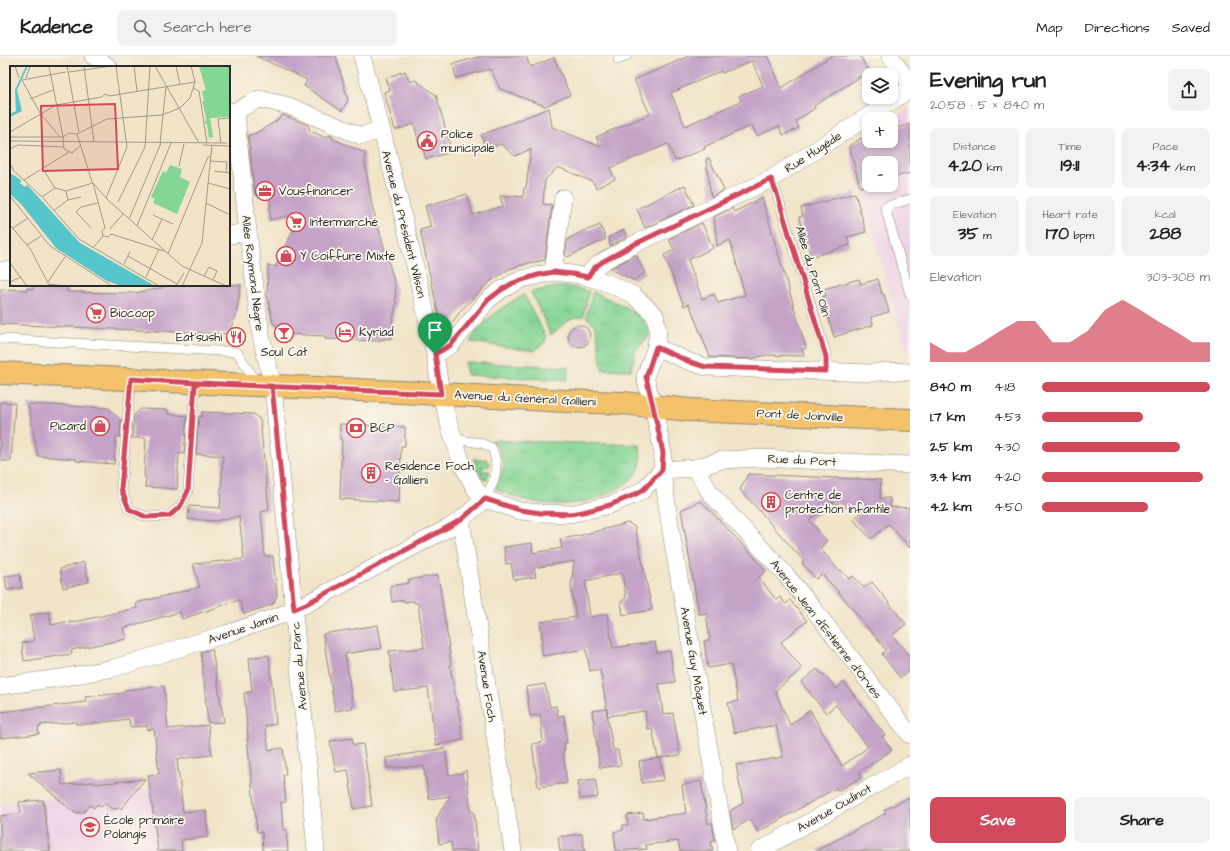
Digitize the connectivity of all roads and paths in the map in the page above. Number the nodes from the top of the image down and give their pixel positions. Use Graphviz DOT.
graph roads {
  1 [pos="93,56"];
  2 [pos="362,56"];
  3 [pos="890,56"];
  4 [pos="108,66"];
  5 [pos="910,84"];
  6 [pos="910,88"];
  7 [pos="233,111"];
  8 [pos="381,130"];
  9 [pos="771,179"];
  10 [pos="563,198"];
  11 [pos="910,199"];
  12 [pos="248,232"];
  13 [pos="230,235"];
  14 [pos="553,272"];
  15 [pos="588,277"];
  16 [pos="910,294"];
  17 [pos="0,339"];
  18 [pos="656,347"];
  19 [pos="435,354"];
  20 [pos="826,371"];
  21 [pos="910,372"];
  22 [pos="0,373"];
  23 [pos="131,379"];
  24 [pos="195,383"];
  25 [pos="266,386"];
  26 [pos="441,394"];
  27 [pos="653,406"];
  28 [pos="690,410"];
  29 [pos="910,420"];
  30 [pos="453,439"];
  31 [pos="910,465"];
  32 [pos="695,468"];
  33 [pos="662,470"];
  34 [pos="485,499"];
  35 [pos="461,520"];
  36 [pos="294,609"];
  37 [pos="0,686"];
  38 [pos="910,735"];
  39 [pos="910,765"];
  40 [pos="316,851"];
  41 [pos="513,851"];
  42 [pos="727,851"];
  43 [pos="759,851"];
  1 -- 4 [label="street"];
  2 -- 8 [label="street, Avenue du Président Wilson"];
  3 -- 5 [label="street"];
  6 -- 9 [label="street, Rue Hugède"];
  7 -- 8 [label="street"];
  7 -- 12 [label="street, Allée Raymond Nègre"];
  8 -- 19 [label="street, Avenue du Président Wilson"];
  9 -- 15 [label="street, Rue Hugède"];
  9 -- 20 [label="lane, Allée du Pont Olin"];
  10 -- 14 [label="street"];
  11 -- 16 [label="lane"];
  12 -- 13 [label="street"];
  12 -- 25 [label="street, Allée Raymond Nègre"];
  14 -- 15 [label="street, Avenue Guy Môquet"];
  14 -- 19 [label="street"];
  15 -- 18 [label="street, Avenue Guy Môquet"];
  17 -- 25 [label="lane"];
  18 -- 20 [label="street"];
  18 -- 27 [label="street, Avenue Guy Môquet"];
  19 -- 26 [label="street, Avenue du Président Wilson"];
  20 -- 21 [label="street"];
  22 -- 23 [label="main road, Avenue du Général Gallieni"];
  23 -- 24 [label="main road, Avenue du Général Gallieni"];
  23 -- 24 [label="lane"];
  24 -- 25 [label="main road, Avenue du Général Gallieni"];
  25 -- 26 [label="main road, Avenue du Général Gallieni"];
  25 -- 36 [label="street, Avenue du Parc"];
  26 -- 27 [label="main road, Avenue du Général Gallieni"];
  26 -- 30 [label="street, Avenue du Président Wilson"];
  27 -- 28 [label="main road, Avenue du Général Gallieni"];
  27 -- 33 [label="street, Avenue Guy Môquet"];
  28 -- 29 [label="main road, Pont de Joinville"];
  30 -- 34 [label="street, Avenue du Président Wilson"];
  30 -- 34 [label="lane"];
  31 -- 32 [label="street, Rue du Port"];
  32 -- 33 [label="street, Rue du Port"];
  32 -- 38 [label="street, Avenue Jean d'Estienne d'Orves"];
  33 -- 34 [label="street"];
  33 -- 42 [label="street, Avenue Guy Môquet"];
  34 -- 35 [label="street, Avenue Jamin"];
  35 -- 36 [label="street, Avenue Jamin"];
  35 -- 41 [label="street, Avenue Foch"];
  36 -- 37 [label="street, Avenue Jamin"];
  36 -- 40 [label="street, Avenue du Parc"];
  39 -- 43 [label="street, Avenue Oudinot"];
}
